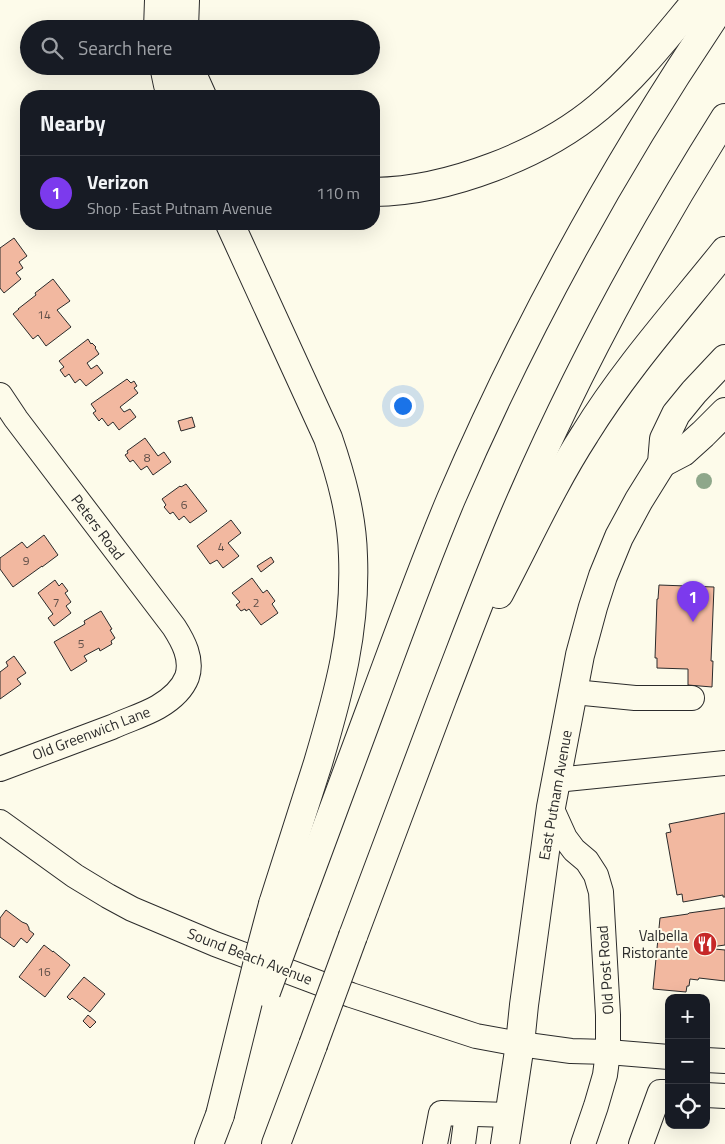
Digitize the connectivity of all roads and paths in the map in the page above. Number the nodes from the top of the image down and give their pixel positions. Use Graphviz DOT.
graph roads {
  1 [pos="159,0"];
  2 [pos="186,0"];
  3 [pos="697,0"];
  4 [pos="725,1"];
  5 [pos="158,20"];
  6 [pos="185,20"];
  7 [pos="166,75"];
  8 [pos="193,75"];
  9 [pos="170,90"];
  10 [pos="199,90"];
  11 [pos="725,118"];
  12 [pos="380,192"];
  13 [pos="233,230"];
  14 [pos="725,251"];
  15 [pos="725,359"];
  16 [pos="0,396"];
  17 [pos="725,412"];
  18 [pos="8,424"];
  19 [pos="662,463"];
  20 [pos="189,663"];
  21 [pos="574,692"];
  22 [pos="692,698"];
  23 [pos="432,727"];
  24 [pos="725,763"];
  25 [pos="0,769"];
  26 [pos="556,780"];
  27 [pos="551,807"];
  28 [pos="0,822"];
  29 [pos="284,908"];
  30 [pos="520,1044"];
  31 [pos="608,1052"];
  32 [pos="665,1057"];
  33 [pos="710,1060"];
  34 [pos="725,1062"];
  35 [pos="665,1092"];
  36 [pos="710,1095"];
  37 [pos="725,1096"];
  38 [pos="467,1114"];
  39 [pos="510,1115"];
  40 [pos="209,1144"];
  41 [pos="276,1144"];
  42 [pos="435,1144"];
  43 [pos="463,1144"];
  44 [pos="505,1144"];
  45 [pos="583,1144"];
  46 [pos="641,1144"];
  1 -- 5 [label="main road"];
  2 -- 6 [label="main road"];
  3 -- 12 [label="main road"];
  4 -- 29 [label="main road"];
  7 -- 9 [label="main road"];
  8 -- 10 [label="main road"];
  11 -- 23 [label="main road"];
  13 -- 29 [label="main road"];
  14 -- 23 [label="main road"];
  15 -- 19 [label="main road, East Putnam Avenue"];
  16 -- 18 [label="street, Peters Road"];
  17 -- 19 [label="main road, East Putnam Avenue"];
  18 -- 20 [label="street, Peters Road"];
  19 -- 21 [label="main road, East Putnam Avenue"];
  20 -- 25 [label="street, Old Greenwich Lane"];
  21 -- 22 [label="street"];
  21 -- 26 [label="main road, East Putnam Avenue"];
  23 -- 41 [label="main road, bridge"];
  24 -- 26 [label="street"];
  26 -- 27 [label="main road, East Putnam Avenue"];
  27 -- 30 [label="main road, East Putnam Avenue"];
  27 -- 31 [label="street, Old Post Road"];
  28 -- 30 [label="street, Sound Beach Avenue"];
  29 -- 40 [label="main road, bridge"];
  30 -- 31 [label="street, Sound Beach Avenue"];
  30 -- 39 [label="main road, East Putnam Avenue"];
  31 -- 32 [label="street, Sound Beach Avenue"];
  31 -- 45 [label="street, Old Post Road"];
  33 -- 34 [label="street"];
  35 -- 46 [label="street"];
  36 -- 37 [label="street"];
  38 -- 39 [label="street"];
  38 -- 42 [label="street"];
  38 -- 43 [label="street"];
  39 -- 44 [label="main road, East Putnam Avenue"];
}
